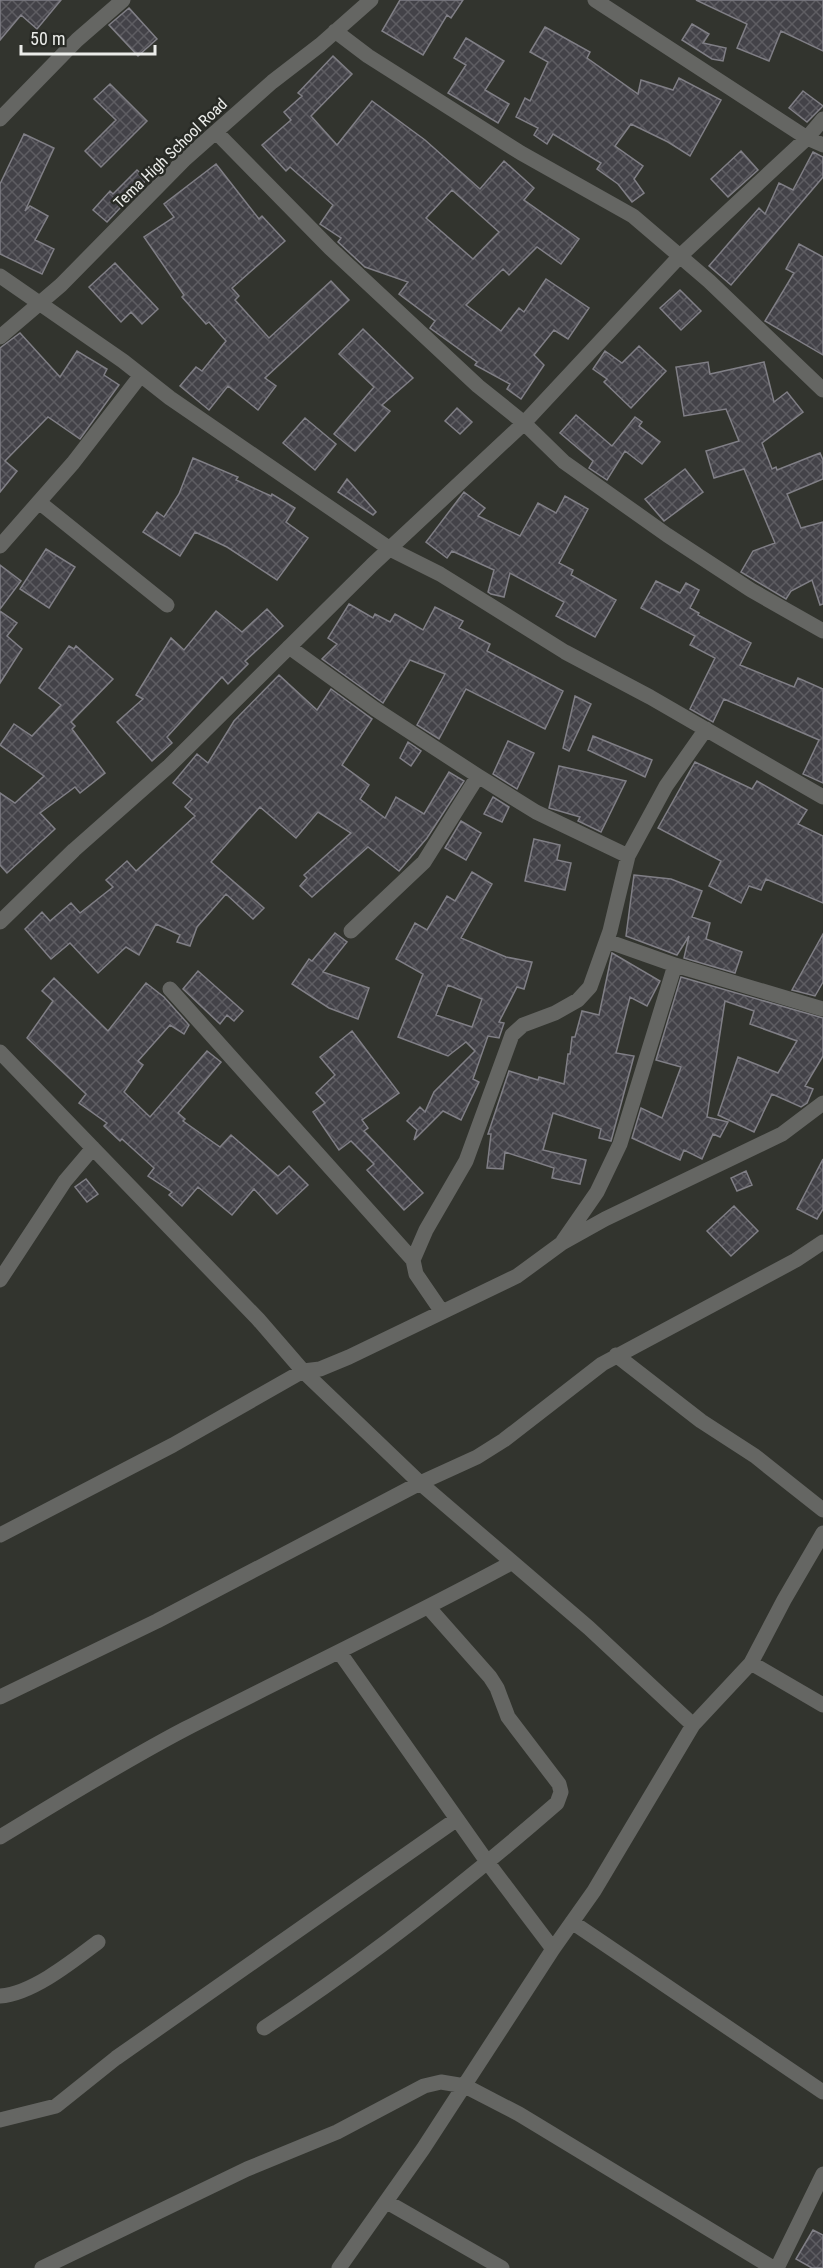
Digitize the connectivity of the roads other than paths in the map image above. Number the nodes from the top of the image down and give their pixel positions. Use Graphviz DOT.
graph roads {
  1 [pos="123,0"];
  2 [pos="371,0"];
  3 [pos="594,0"];
  4 [pos="335,31"];
  5 [pos="0,119"];
  6 [pos="823,119"];
  7 [pos="216,132"];
  8 [pos="807,138"];
  9 [pos="823,145"];
  10 [pos="680,256"];
  11 [pos="0,276"];
  12 [pos="39,304"];
  13 [pos="0,337"];
  14 [pos="141,375"];
  15 [pos="823,390"];
  16 [pos="524,423"];
  17 [pos="39,502"];
  18 [pos="0,546"];
  19 [pos="390,549"];
  20 [pos="167,605"];
  21 [pos="823,631"];
  22 [pos="289,646"];
  23 [pos="706,729"];
  24 [pos="478,776"];
  25 [pos="823,797"];
  26 [pos="628,856"];
  27 [pos="0,922"];
  28 [pos="351,932"];
  29 [pos="607,941"];
  30 [pos="675,966"];
  31 [pos="170,989"];
  32 [pos="823,1009"];
  33 [pos="0,1052"];
  34 [pos="823,1103"];
  35 [pos="93,1148"];
  36 [pos="823,1242"];
  37 [pos="562,1243"];
  38 [pos="412,1260"];
  39 [pos="0,1281"];
  40 [pos="442,1312"];
  41 [pos="616,1355"];
  42 [pos="303,1371"];
  43 [pos="420,1483"];
  44 [pos="823,1510"];
  45 [pos="823,1533"];
  46 [pos="0,1535"];
  47 [pos="511,1563"];
  48 [pos="429,1608"];
  49 [pos="340,1653"];
  50 [pos="751,1663"];
  51 [pos="0,1696"];
  52 [pos="823,1705"];
  53 [pos="693,1725"];
  54 [pos="457,1820"];
  55 [pos="0,1837"];
  56 [pos="488,1863"];
  57 [pos="572,1922"];
  58 [pos="98,1942"];
  59 [pos="553,1949"];
  60 [pos="0,1996"];
  61 [pos="264,2028"];
  62 [pos="465,2086"];
  63 [pos="823,2092"];
  64 [pos="0,2120"];
  65 [pos="823,2174"];
  66 [pos="387,2202"];
  67 [pos="42,2268"];
  68 [pos="339,2268"];
  69 [pos="502,2268"];
  70 [pos="775,2268"];
  1 -- 5 [label="street"];
  2 -- 4 [label="street, Tema High School Road"];
  3 -- 8 [label="street"];
  4 -- 7 [label="street, Tema High School Road"];
  4 -- 10 [label="street"];
  6 -- 8 [label="street"];
  7 -- 12 [label="street, Tema High School Road"];
  7 -- 16 [label="street"];
  8 -- 9 [label="street"];
  8 -- 10 [label="street"];
  10 -- 15 [label="street"];
  10 -- 16 [label="street"];
  11 -- 12 [label="street"];
  12 -- 13 [label="street, Tema High School Road"];
  12 -- 14 [label="street"];
  14 -- 17 [label="street"];
  14 -- 19 [label="street"];
  16 -- 19 [label="street"];
  16 -- 21 [label="street"];
  17 -- 18 [label="street"];
  17 -- 20 [label="street"];
  19 -- 22 [label="street"];
  19 -- 23 [label="street"];
  22 -- 24 [label="street"];
  22 -- 27 [label="street"];
  23 -- 25 [label="street"];
  23 -- 26 [label="street"];
  24 -- 26 [label="street"];
  24 -- 28 [label="street"];
  26 -- 29 [label="street"];
  29 -- 30 [label="street"];
  29 -- 38 [label="street"];
  30 -- 32 [label="street"];
  30 -- 37 [label="street"];
  31 -- 38 [label="street"];
  33 -- 35 [label="street"];
  34 -- 37 [label="street"];
  35 -- 39 [label="street"];
  35 -- 42 [label="street"];
  36 -- 41 [label="street"];
  37 -- 40 [label="street"];
  38 -- 40 [label="street"];
  40 -- 42 [label="street"];
  41 -- 43 [label="street"];
  41 -- 44 [label="street"];
  42 -- 43 [label="street"];
  42 -- 46 [label="street"];
  43 -- 47 [label="street"];
  43 -- 51 [label="street"];
  45 -- 50 [label="street"];
  47 -- 48 [label="street"];
  47 -- 53 [label="street"];
  48 -- 49 [label="street"];
  48 -- 56 [label="street"];
  49 -- 54 [label="street"];
  49 -- 55 [label="street"];
  50 -- 52 [label="street"];
  50 -- 53 [label="street"];
  53 -- 57 [label="street"];
  54 -- 56 [label="street"];
  54 -- 64 [label="street"];
  56 -- 59 [label="street"];
  56 -- 61 [label="street"];
  57 -- 59 [label="street"];
  57 -- 63 [label="street"];
  58 -- 60 [label="street"];
  59 -- 62 [label="street"];
  62 -- 66 [label="street"];
  62 -- 67 [label="street"];
  62 -- 70 [label="street"];
  65 -- 70 [label="street"];
  66 -- 68 [label="street"];
  66 -- 69 [label="street"];
}
